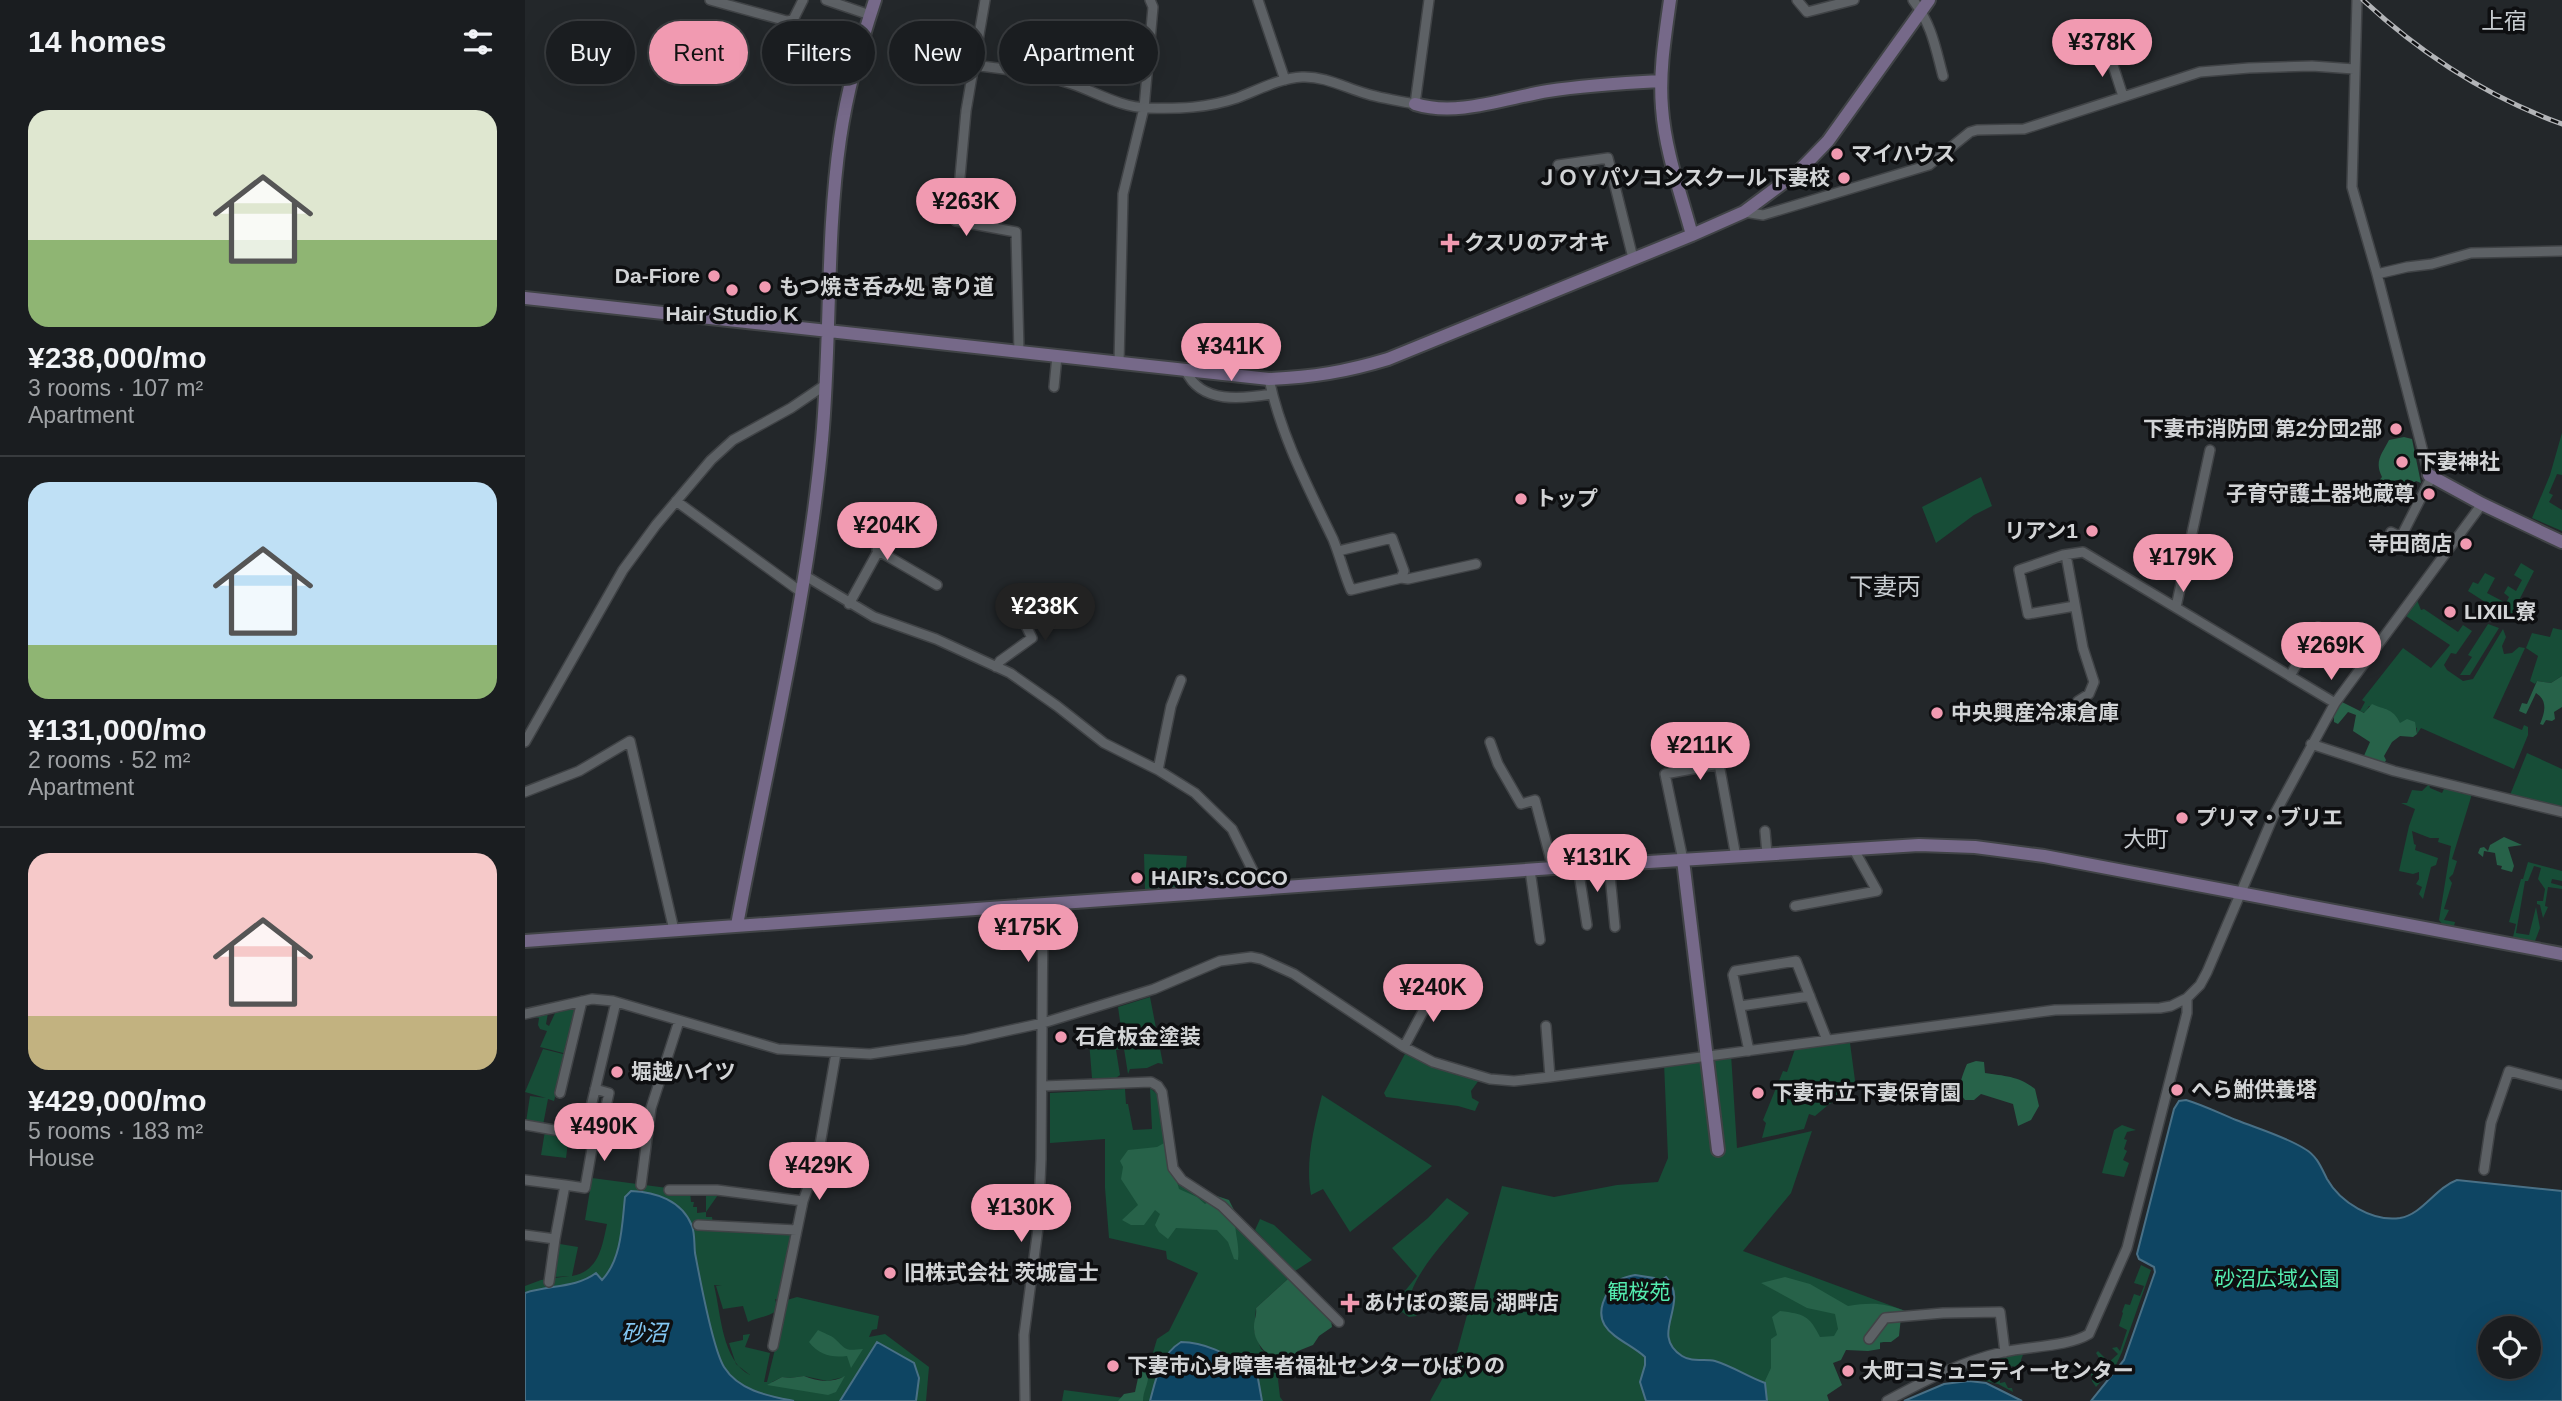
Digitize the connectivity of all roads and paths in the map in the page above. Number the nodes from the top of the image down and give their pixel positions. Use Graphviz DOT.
graph roads {
  1 [pos="710,0"];
  2 [pos="803,0"];
  3 [pos="826,0"];
  4 [pos="875,0"];
  5 [pos="985,0"];
  6 [pos="1150,0"];
  7 [pos="1258,0"];
  8 [pos="1429,0"];
  9 [pos="1670,0"];
  10 [pos="1797,0"];
  11 [pos="1854,0"];
  12 [pos="2359,1"];
  13 [pos="1921,3"];
  14 [pos="870,15"];
  15 [pos="981,21"];
  16 [pos="2109,53"];
  17 [pos="985,66"];
  18 [pos="2354,69"];
  19 [pos="1943,76"];
  20 [pos="1285,80"];
  21 [pos="1661,81"];
  22 [pos="970,84"];
  23 [pos="2123,96"];
  24 [pos="1415,104"];
  25 [pos="1144,108"];
  26 [pos="1557,165"];
  27 [pos="1744,212"];
  28 [pos="1692,235"];
  29 [pos="2562,251"];
  30 [pos="1633,258"];
  31 [pos="2377,274"];
  32 [pos="525,299"];
  33 [pos="829,331"];
  34 [pos="1019,352"];
  35 [pos="1057,356"];
  36 [pos="1119,363"];
  37 [pos="1186,371"];
  38 [pos="1269,379"];
  39 [pos="825,385"];
  40 [pos="1054,387"];
  41 [pos="1272,394"];
  42 [pos="2210,450"];
  43 [pos="2430,477"];
  44 [pos="676,501"];
  45 [pos="2482,504"];
  46 [pos="902,508"];
  47 [pos="2391,532"];
  48 [pos="2562,542"];
  49 [pos="877,550"];
  50 [pos="1338,551"];
  51 [pos="2066,555"];
  52 [pos="1476,564"];
  53 [pos="804,575"];
  54 [pos="1401,578"];
  55 [pos="937,585"];
  56 [pos="801,592"];
  57 [pos="849,604"];
  58 [pos="1016,605"];
  59 [pos="2075,606"];
  60 [pos="2176,607"];
  61 [pos="2368,656"];
  62 [pos="996,667"];
  63 [pos="2290,676"];
  64 [pos="1181,680"];
  65 [pos="2078,701"];
  66 [pos="2335,703"];
  67 [pos="525,742"];
  68 [pos="1489,742"];
  69 [pos="2311,744"];
  70 [pos="1158,770"];
  71 [pos="525,792"];
  72 [pos="2562,811"];
  73 [pos="1765,831"];
  74 [pos="1853,848"];
  75 [pos="1767,854"];
  76 [pos="1736,857"];
  77 [pos="1683,860"];
  78 [pos="1609,865"];
  79 [pos="1577,867"];
  80 [pos="1553,868"];
  81 [pos="1529,870"];
  82 [pos="1262,889"];
  83 [pos="2239,894"];
  84 [pos="1043,905"];
  85 [pos="1795,906"];
  86 [pos="737,925"];
  87 [pos="1587,925"];
  88 [pos="1615,927"];
  89 [pos="674,930"];
  90 [pos="1540,940"];
  91 [pos="525,941"];
  92 [pos="2562,954"];
  93 [pos="1437,985"];
  94 [pos="1810,996"];
  95 [pos="2187,998"];
  96 [pos="582,1001"];
  97 [pos="616,1002"];
  98 [pos="1740,1006"];
  99 [pos="525,1014"];
  100 [pos="679,1021"];
  101 [pos="1043,1023"];
  102 [pos="1546,1026"];
  103 [pos="1827,1040"];
  104 [pos="1404,1047"];
  105 [pos="1749,1051"];
  106 [pos="835,1053"];
  107 [pos="1709,1057"];
  108 [pos="1550,1077"];
  109 [pos="2562,1085"];
  110 [pos="1043,1086"];
  111 [pos="595,1089"];
  112 [pos="560,1093"];
  113 [pos="590,1111"];
  114 [pos="525,1125"];
  115 [pos="594,1137"];
  116 [pos="1718,1150"];
  117 [pos="2484,1170"];
  118 [pos="525,1180"];
  119 [pos="565,1185"];
  120 [pos="641,1185"];
  121 [pos="669,1191"];
  122 [pos="803,1201"];
  123 [pos="698,1225"];
  124 [pos="797,1230"];
  125 [pos="525,1235"];
  126 [pos="555,1239"];
  127 [pos="549,1282"];
  128 [pos="1339,1322"];
  129 [pos="1869,1339"];
  130 [pos="773,1346"];
  131 [pos="2005,1352"];
  132 [pos="1025,1401"];
  133 [pos="1887,1401"];
  1 -- 2 [label="street"];
  3 -- 14 [label="street"];
  4 -- 14 [label="street"];
  5 -- 15 [label="street"];
  6 -- 25 [label="street"];
  7 -- 20 [label="street"];
  8 -- 24 [label="street"];
  9 -- 21 [label="street"];
  10 -- 11 [label="street"];
  12 -- 18 [label="street"];
  13 -- 19 [label="street"];
  13 -- 27 [label="street"];
  14 -- 33 [label="street"];
  16 -- 23 [label="street"];
  17 -- 25 [label="street"];
  18 -- 23 [label="street"];
  18 -- 31 [label="street"];
  20 -- 24 [label="street"];
  20 -- 25 [label="street"];
  21 -- 24 [label="street"];
  21 -- 28 [label="street"];
  22 -- 34 [label="street"];
  23 -- 27 [label="street"];
  25 -- 36 [label="street"];
  26 -- 30 [label="street"];
  27 -- 28 [label="street"];
  28 -- 30 [label="street"];
  29 -- 31 [label="street"];
  30 -- 38 [label="street"];
  31 -- 43 [label="street"];
  32 -- 33 [label="street"];
  33 -- 34 [label="street"];
  33 -- 39 [label="street"];
  34 -- 35 [label="street"];
  35 -- 36 [label="street"];
  35 -- 40 [label="street"];
  36 -- 37 [label="street"];
  37 -- 38 [label="street"];
  37 -- 41 [label="street"];
  38 -- 41 [label="street"];
  39 -- 44 [label="street"];
  39 -- 53 [label="street"];
  41 -- 50 [label="street"];
  42 -- 60 [label="street"];
  43 -- 45 [label="street"];
  43 -- 47 [label="street"];
  44 -- 56 [label="street"];
  44 -- 67 [label="street"];
  45 -- 48 [label="street"];
  45 -- 61 [label="street"];
  46 -- 49 [label="street"];
  49 -- 55 [label="street"];
  49 -- 57 [label="street"];
  50 -- 54 [label="street"];
  50 -- 54 [label="street"];
  51 -- 59 [label="street"];
  51 -- 59 [label="street"];
  51 -- 60 [label="street"];
  52 -- 54 [label="street"];
  53 -- 56 [label="street"];
  53 -- 57 [label="street"];
  56 -- 86 [label="street"];
  57 -- 62 [label="street"];
  58 -- 62 [label="street"];
  59 -- 65 [label="street"];
  60 -- 63 [label="street"];
  61 -- 63 [label="street"];
  61 -- 66 [label="street"];
  62 -- 70 [label="street"];
  63 -- 66 [label="street"];
  64 -- 70 [label="street"];
  66 -- 69 [label="street"];
  68 -- 80 [label="street"];
  69 -- 72 [label="street"];
  69 -- 83 [label="street"];
  70 -- 82 [label="street"];
  71 -- 89 [label="street"];
  73 -- 75 [label="street"];
  74 -- 75 [label="street"];
  74 -- 83 [label="street"];
  74 -- 85 [label="street"];
  75 -- 76 [label="street"];
  76 -- 77 [label="street"];
  76 -- 77 [label="street"];
  77 -- 78 [label="street"];
  77 -- 107 [label="street"];
  78 -- 79 [label="street"];
  78 -- 88 [label="street"];
  79 -- 80 [label="street"];
  79 -- 87 [label="street"];
  80 -- 81 [label="street"];
  81 -- 82 [label="street"];
  81 -- 90 [label="street"];
  82 -- 84 [label="street"];
  83 -- 92 [label="street"];
  83 -- 95 [label="street"];
  84 -- 86 [label="street"];
  84 -- 101 [label="street"];
  86 -- 89 [label="street"];
  89 -- 91 [label="street"];
  93 -- 104 [label="street"];
  94 -- 98 [label="street"];
  94 -- 98 [label="street"];
  94 -- 103 [label="street"];
  95 -- 103 [label="street"];
  95 -- 131 [label="street"];
  96 -- 97 [label="street"];
  96 -- 99 [label="street"];
  96 -- 112 [label="street"];
  97 -- 100 [label="street"];
  97 -- 111 [label="street"];
  98 -- 105 [label="street"];
  100 -- 106 [label="street"];
  100 -- 120 [label="street"];
  101 -- 104 [label="street"];
  101 -- 106 [label="street"];
  101 -- 110 [label="street"];
  102 -- 108 [label="street"];
  103 -- 105 [label="street"];
  104 -- 108 [label="street"];
  105 -- 107 [label="street"];
  106 -- 122 [label="street"];
  107 -- 108 [label="street"];
  107 -- 116 [label="street"];
  109 -- 117 [label="street"];
  110 -- 128 [label="street"];
  110 -- 132 [label="street"];
  111 -- 113 [label="street"];
  111 -- 115 [label="street"];
  114 -- 115 [label="street"];
  115 -- 119 [label="street"];
  118 -- 119 [label="street"];
  119 -- 126 [label="street"];
  121 -- 122 [label="street"];
  122 -- 124 [label="street"];
  123 -- 124 [label="street"];
  124 -- 130 [label="street"];
  125 -- 126 [label="street"];
  126 -- 127 [label="street"];
  129 -- 131 [label="street"];
  131 -- 133 [label="street"];
}
